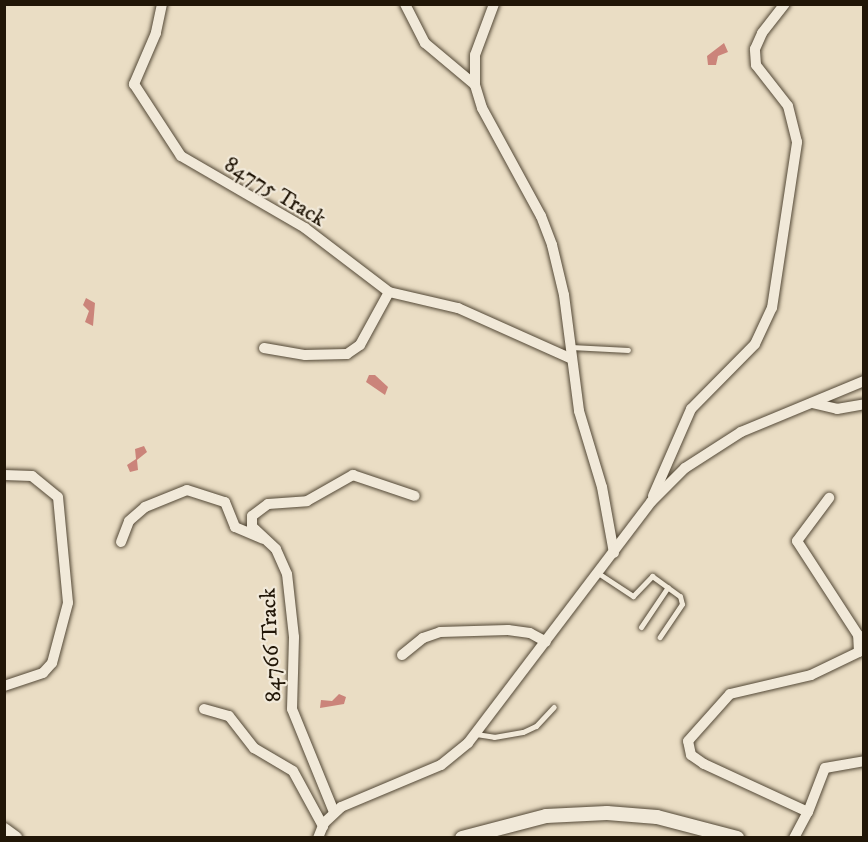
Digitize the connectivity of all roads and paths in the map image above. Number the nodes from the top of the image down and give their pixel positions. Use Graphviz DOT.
graph roads {
  1 [pos="162,4"];
  2 [pos="405,4"];
  3 [pos="494,4"];
  4 [pos="785,4"];
  5 [pos="475,85"];
  6 [pos="389,292"];
  7 [pos="264,348"];
  8 [pos="628,350"];
  9 [pos="570,352"];
  10 [pos="864,381"];
  11 [pos="812,403"];
  12 [pos="864,404"];
  13 [pos="4,475"];
  14 [pos="415,496"];
  15 [pos="829,498"];
  16 [pos="651,502"];
  17 [pos="267,540"];
  18 [pos="121,542"];
  19 [pos="614,553"];
  20 [pos="598,573"];
  21 [pos="668,587"];
  22 [pos="641,627"];
  23 [pos="660,637"];
  24 [pos="546,642"];
  25 [pos="402,655"];
  26 [pos="4,686"];
  27 [pos="554,707"];
  28 [pos="204,710"];
  29 [pos="476,734"];
  30 [pos="864,761"];
  31 [pos="334,812"];
  32 [pos="808,812"];
  33 [pos="323,826"];
  34 [pos="4,830"];
  35 [pos="15,837"];
  36 [pos="318,837"];
  37 [pos="462,837"];
  38 [pos="737,837"];
  39 [pos="794,837"];
  1 -- 6 [label="street, 84775 Track"];
  2 -- 5 [label="street"];
  3 -- 5 [label="street"];
  4 -- 16 [label="street"];
  5 -- 9 [label="street"];
  6 -- 7 [label="street"];
  6 -- 9 [label="street, 84775 Track"];
  8 -- 9 [label="lane"];
  9 -- 19 [label="street"];
  10 -- 11 [label="street"];
  11 -- 12 [label="street"];
  11 -- 16 [label="street"];
  13 -- 26 [label="street"];
  14 -- 17 [label="street, 84766 Track"];
  15 -- 32 [label="street"];
  16 -- 19 [label="street"];
  17 -- 18 [label="street"];
  17 -- 31 [label="street, 84766 Track"];
  19 -- 20 [label="street"];
  20 -- 21 [label="lane"];
  20 -- 24 [label="street"];
  21 -- 22 [label="lane"];
  21 -- 23 [label="lane"];
  24 -- 25 [label="street"];
  24 -- 29 [label="street"];
  27 -- 29 [label="lane"];
  28 -- 33 [label="street"];
  29 -- 31 [label="street"];
  30 -- 32 [label="street"];
  31 -- 33 [label="street"];
  32 -- 39 [label="street"];
  33 -- 36 [label="street"];
  34 -- 35 [label="main road"];
  37 -- 38 [label="main road"];
}
